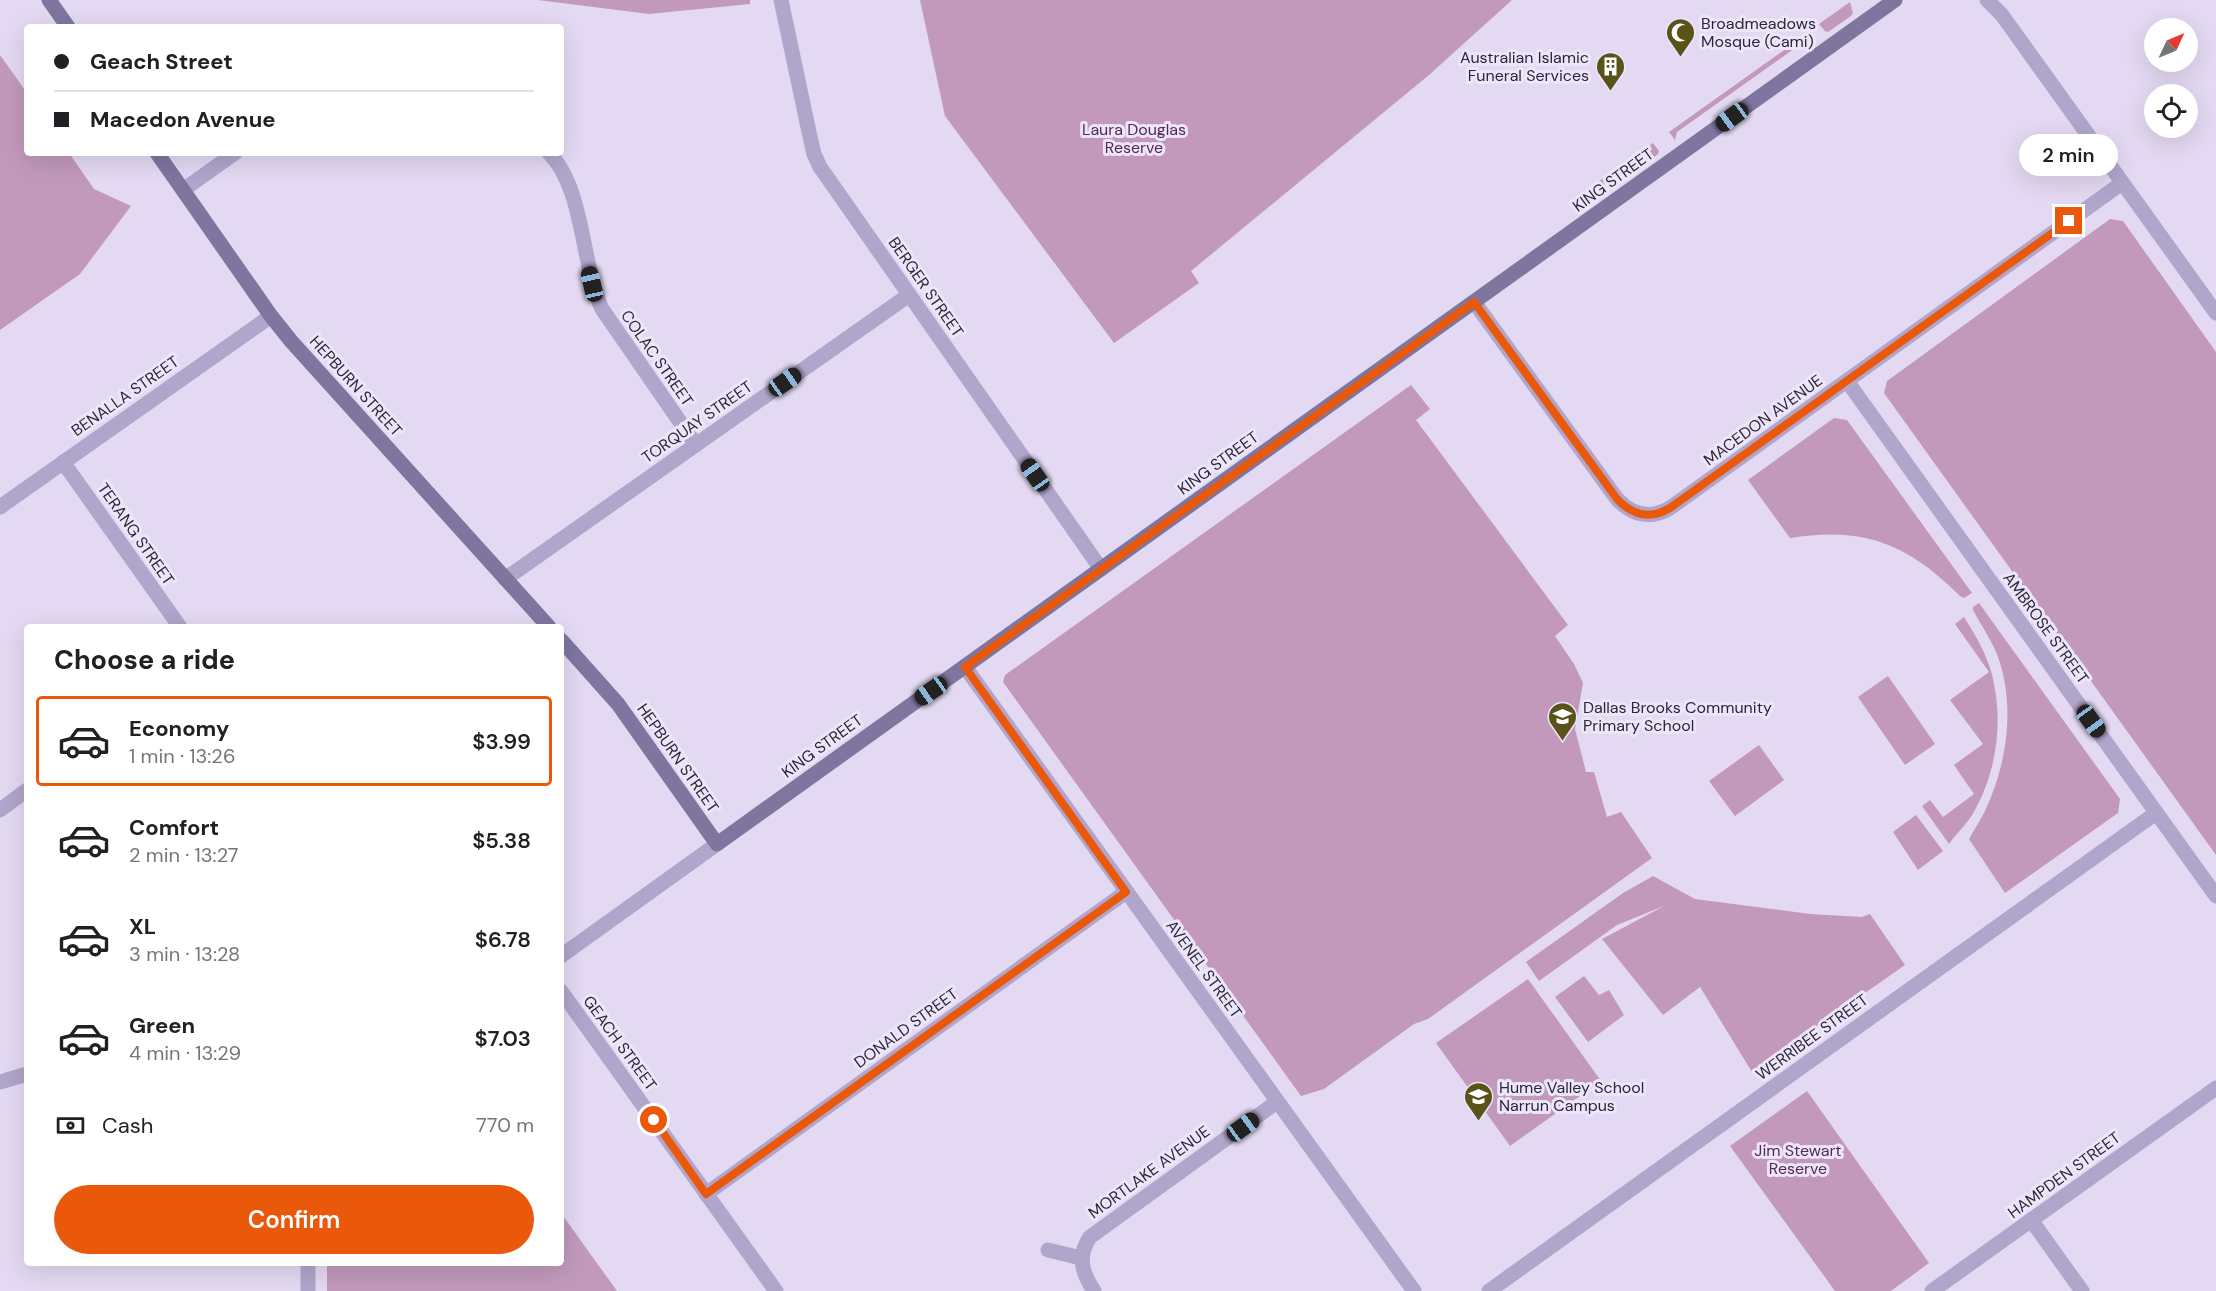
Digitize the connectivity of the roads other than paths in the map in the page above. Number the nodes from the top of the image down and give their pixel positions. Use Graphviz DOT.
graph roads {
  1 [pos="49,0"];
  2 [pos="781,0"];
  3 [pos="1895,0"];
  4 [pos="1987,0"];
  5 [pos="1994,0"];
  6 [pos="2002,15"];
  7 [pos="66,24"];
  8 [pos="159,156"];
  9 [pos="231,156"];
  10 [pos="552,156"];
  11 [pos="2122,183"];
  12 [pos="183,190"];
  13 [pos="909,295"];
  14 [pos="1474,302"];
  15 [pos="2216,313"];
  16 [pos="271,316"];
  17 [pos="1847,381"];
  18 [pos="696,445"];
  19 [pos="63,462"];
  20 [pos="0,507"];
  21 [pos="1101,569"];
  22 [pos="505,579"];
  23 [pos="178,624"];
  24 [pos="546,624"];
  25 [pos="564,643"];
  26 [pos="965,667"];
  27 [pos="24,792"];
  28 [pos="0,810"];
  29 [pos="2156,813"];
  30 [pos="717,844"];
  31 [pos="1126,892"];
  32 [pos="2216,896"];
  33 [pos="564,954"];
  34 [pos="564,996"];
  35 [pos="24,1075"];
  36 [pos="0,1082"];
  37 [pos="2216,1088"];
  38 [pos="1277,1102"];
  39 [pos="706,1194"];
  40 [pos="2031,1220"];
  41 [pos="1048,1250"];
  42 [pos="1081,1258"];
  43 [pos="308,1266"];
  44 [pos="308,1291"];
  45 [pos="776,1291"];
  46 [pos="1094,1291"];
  47 [pos="1414,1291"];
  48 [pos="1489,1291"];
  49 [pos="1932,1291"];
  50 [pos="2082,1291"];
  1 -- 7 [label="street"];
  2 -- 13 [label="street, BERGER STREET"];
  3 -- 14 [label="street, KING STREET"];
  4 -- 6 [label="street"];
  5 -- 6 [label="street"];
  6 -- 11 [label="street"];
  8 -- 12 [label="street, HEPBURN STREET"];
  9 -- 12 [label="street"];
  10 -- 18 [label="street, COLAC STREET"];
  11 -- 15 [label="street"];
  11 -- 17 [label="street, MACEDON AVENUE"];
  12 -- 16 [label="street, HEPBURN STREET"];
  13 -- 18 [label="street, TORQUAY STREET"];
  13 -- 21 [label="street, BERGER STREET"];
  14 -- 17 [label="street, MACEDON AVENUE"];
  14 -- 21 [label="street, KING STREET"];
  16 -- 19 [label="street, BENALLA STREET"];
  16 -- 22 [label="street, HEPBURN STREET"];
  17 -- 29 [label="street, AMBROSE STREET"];
  18 -- 22 [label="street, TORQUAY STREET"];
  19 -- 20 [label="street, BENALLA STREET"];
  19 -- 23 [label="street, TERANG STREET"];
  21 -- 26 [label="street, KING STREET"];
  22 -- 24 [label="street, HEPBURN STREET"];
  25 -- 30 [label="street, HEPBURN STREET"];
  26 -- 30 [label="street, KING STREET"];
  26 -- 31 [label="street, AVENEL STREET"];
  27 -- 28 [label="street"];
  29 -- 32 [label="street, AMBROSE STREET"];
  29 -- 48 [label="street, WERRIBEE STREET"];
  30 -- 33 [label="street, KING STREET"];
  31 -- 38 [label="street, AVENEL STREET"];
  31 -- 39 [label="street, DONALD STREET"];
  34 -- 39 [label="street, GEACH STREET"];
  35 -- 36 [label="street"];
  37 -- 40 [label="street, HAMPDEN STREET"];
  38 -- 42 [label="street, MORTLAKE AVENUE"];
  38 -- 47 [label="street, AVENEL STREET"];
  39 -- 45 [label="street, GEACH STREET"];
  40 -- 49 [label="street, HAMPDEN STREET"];
  40 -- 50 [label="street"];
  41 -- 42 [label="street"];
  42 -- 46 [label="street"];
  43 -- 44 [label="street"];
}
